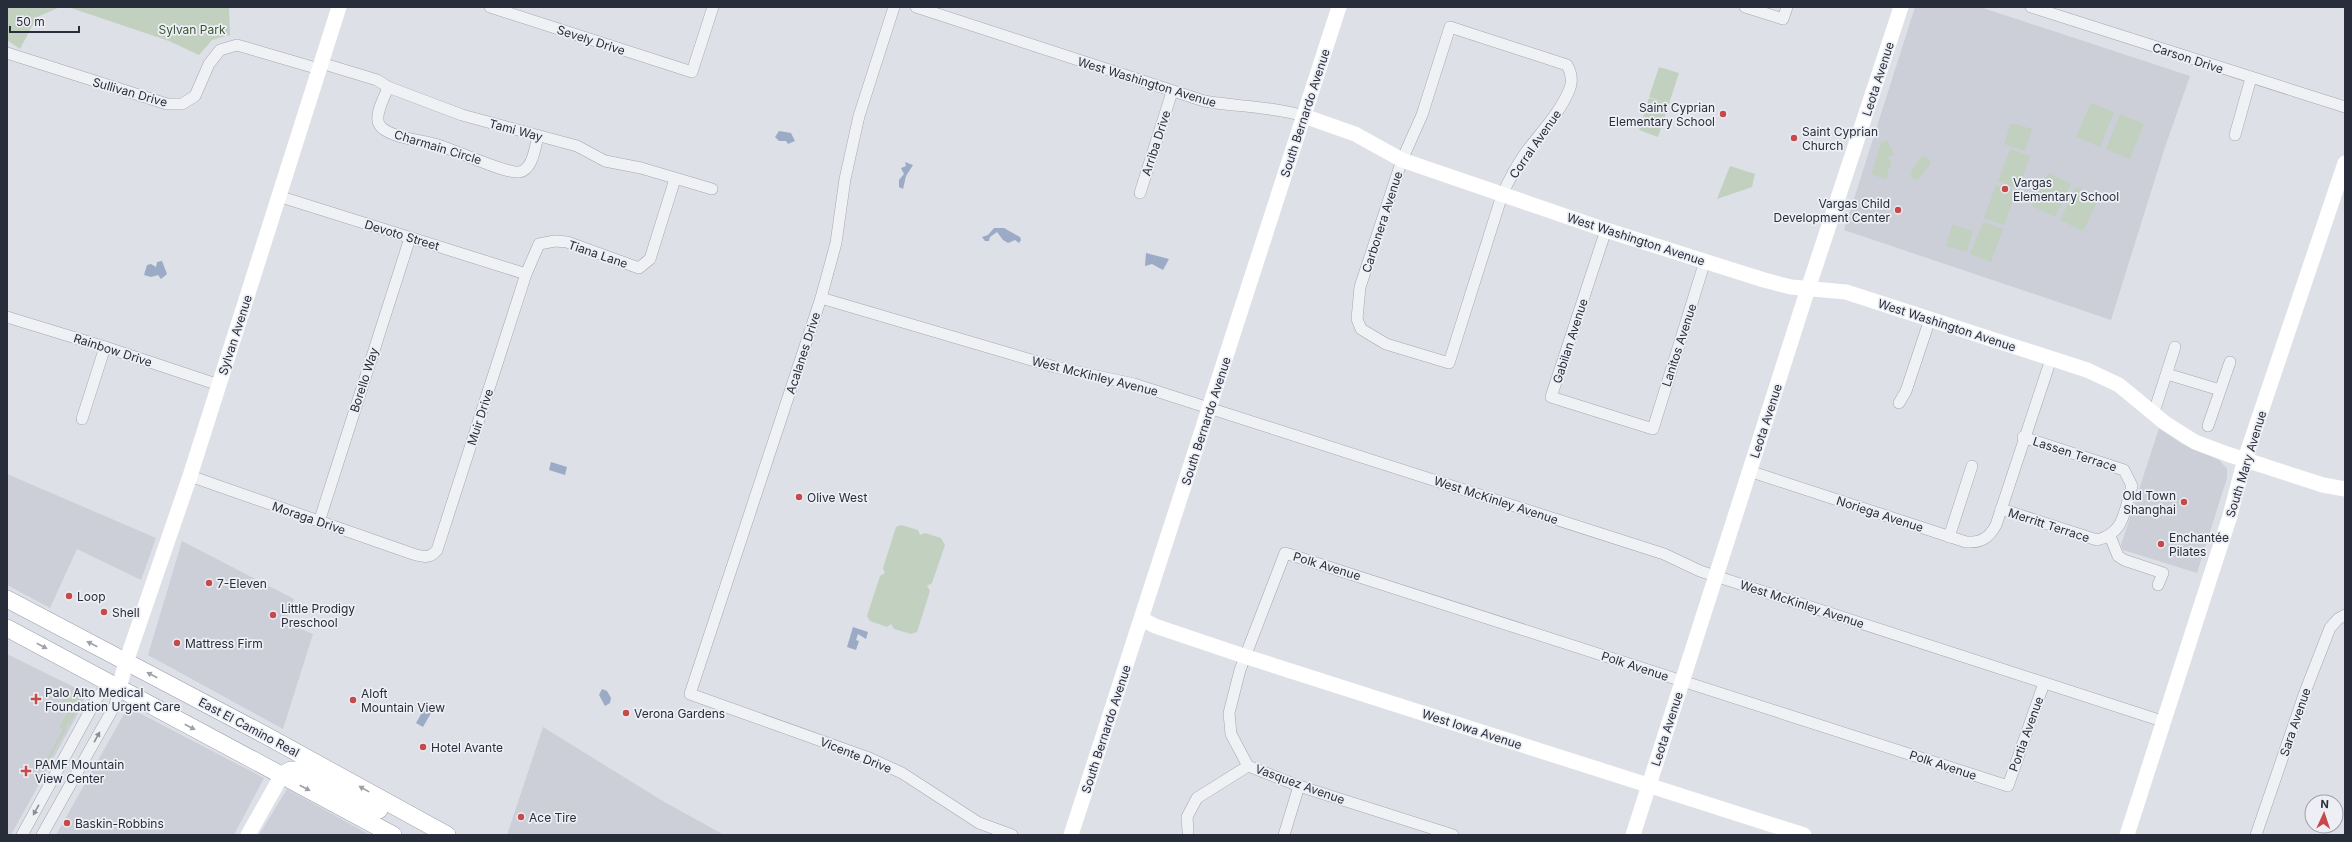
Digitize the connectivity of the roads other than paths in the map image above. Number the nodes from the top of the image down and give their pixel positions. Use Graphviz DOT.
graph roads {
  1 [pos="339,7"];
  2 [pos="490,7"];
  3 [pos="713,7"];
  4 [pos="894,7"];
  5 [pos="916,7"];
  6 [pos="1745,7"];
  7 [pos="1787,7"];
  8 [pos="1901,7"];
  9 [pos="2031,7"];
  10 [pos="1336,8"];
  11 [pos="1450,27"];
  12 [pos="7,53"];
  13 [pos="320,66"];
  14 [pos="2251,78"];
  15 [pos="388,87"];
  16 [pos="1172,92"];
  17 [pos="2345,107"];
  18 [pos="1304,116"];
  19 [pos="538,136"];
  20 [pos="2235,136"];
  21 [pos="1402,160"];
  22 [pos="2345,163"];
  23 [pos="675,180"];
  24 [pos="712,189"];
  25 [pos="1140,193"];
  26 [pos="1502,195"];
  27 [pos="278,196"];
  28 [pos="1606,230"];
  29 [pos="410,238"];
  30 [pos="1705,261"];
  31 [pos="526,274"];
  32 [pos="1808,287"];
  33 [pos="821,298"];
  34 [pos="7,318"];
  35 [pos="1930,319"];
  36 [pos="105,347"];
  37 [pos="2175,347"];
  38 [pos="2051,359"];
  39 [pos="2230,362"];
  40 [pos="1449,363"];
  41 [pos="2167,374"];
  42 [pos="219,385"];
  43 [pos="2220,390"];
  44 [pos="1899,403"];
  45 [pos="1210,408"];
  46 [pos="2154,412"];
  47 [pos="82,419"];
  48 [pos="2208,426"];
  49 [pos="1653,429"];
  50 [pos="2023,437"];
  51 [pos="2245,459"];
  52 [pos="1972,466"];
  53 [pos="1749,472"];
  54 [pos="190,476"];
  55 [pos="2345,489"];
  56 [pos="2000,512"];
  57 [pos="319,522"];
  58 [pos="2110,536"];
  59 [pos="1949,537"];
  60 [pos="1285,553"];
  61 [pos="430,556"];
  62 [pos="1716,576"];
  63 [pos="2158,585"];
  64 [pos="7,600"];
  65 [pos="2345,615"];
  66 [pos="1142,619"];
  67 [pos="7,628"];
  68 [pos="1246,657"];
  69 [pos="126,662"];
  70 [pos="1682,682"];
  71 [pos="2044,683"];
  72 [pos="114,685"];
  73 [pos="690,694"];
  74 [pos="2165,722"];
  75 [pos="1248,766"];
  76 [pos="282,775"];
  77 [pos="1298,786"];
  78 [pos="1649,786"];
  79 [pos="2008,786"];
  80 [pos="429,825"];
  81 [pos="1188,831"];
  82 [pos="22,835"];
  83 [pos="42,835"];
  84 [pos="248,835"];
  85 [pos="393,835"];
  86 [pos="447,835"];
  87 [pos="1012,835"];
  88 [pos="1071,835"];
  89 [pos="1284,835"];
  90 [pos="1453,835"];
  91 [pos="1633,835"];
  92 [pos="1804,835"];
  93 [pos="2128,835"];
  94 [pos="2256,835"];
  1 -- 13 [label="street, Sylvan Avenue"];
  2 -- 3 [label="street, Sevely Drive"];
  4 -- 33 [label="street, Acalanes Drive"];
  5 -- 16 [label="street, West Washington Avenue"];
  6 -- 7 [label="street"];
  8 -- 32 [label="street, Leota Avenue"];
  9 -- 14 [label="street, Carson Drive"];
  10 -- 18 [label="street, South Bernardo Avenue"];
  11 -- 21 [label="street, Carbonera Avenue"];
  11 -- 26 [label="street, Corral Avenue"];
  12 -- 13 [label="street, Sullivan Drive"];
  13 -- 15 [label="street, Tami Way"];
  13 -- 27 [label="street, Sylvan Avenue"];
  14 -- 17 [label="street, Carson Drive"];
  14 -- 20 [label="street"];
  15 -- 19 [label="street, Tami Way"];
  15 -- 19 [label="street, Charmain Circle"];
  16 -- 18 [label="street, West Washington Avenue"];
  16 -- 25 [label="street, Arriba Drive"];
  18 -- 21 [label="street, West Washington Avenue"];
  18 -- 45 [label="street, South Bernardo Avenue"];
  19 -- 23 [label="street, Tami Way"];
  21 -- 26 [label="street, West Washington Avenue"];
  21 -- 40 [label="street, Carbonera Avenue"];
  22 -- 51 [label="street, South Mary Avenue"];
  23 -- 24 [label="street, Tami Way"];
  23 -- 31 [label="street, Tiana Lane"];
  26 -- 28 [label="street, West Washington Avenue"];
  26 -- 40 [label="street, Corral Avenue"];
  27 -- 29 [label="street, Devoto Street"];
  27 -- 42 [label="street, Sylvan Avenue"];
  28 -- 30 [label="street, West Washington Avenue"];
  28 -- 49 [label="street, Gabilan Avenue"];
  29 -- 31 [label="street, Devoto Street"];
  29 -- 57 [label="street, Borello Way"];
  30 -- 32 [label="street, West Washington Avenue"];
  30 -- 49 [label="street, Lanitos Avenue"];
  31 -- 61 [label="street, Muir Drive"];
  32 -- 35 [label="street, West Washington Avenue"];
  32 -- 53 [label="street, Leota Avenue"];
  33 -- 45 [label="street, West McKinley Avenue"];
  33 -- 73 [label="street, Acalanes Drive"];
  34 -- 36 [label="street, Rainbow Drive"];
  35 -- 38 [label="street, West Washington Avenue"];
  35 -- 44 [label="street"];
  36 -- 42 [label="street, Rainbow Drive"];
  36 -- 47 [label="street"];
  37 -- 41 [label="street"];
  38 -- 46 [label="street, West Washington Avenue"];
  38 -- 50 [label="street, Noriega Avenue"];
  39 -- 43 [label="street"];
  41 -- 43 [label="street"];
  41 -- 46 [label="street"];
  42 -- 54 [label="street, Sylvan Avenue"];
  43 -- 48 [label="street"];
  45 -- 62 [label="street, West McKinley Avenue"];
  45 -- 66 [label="street, South Bernardo Avenue"];
  46 -- 51 [label="street, West Washington Avenue"];
  50 -- 56 [label="street, Noriega Avenue"];
  50 -- 58 [label="street, Lassen Terrace"];
  51 -- 55 [label="street, West Washington Avenue"];
  51 -- 74 [label="street, South Mary Avenue"];
  52 -- 59 [label="street"];
  53 -- 59 [label="street, Noriega Avenue"];
  53 -- 62 [label="street, Leota Avenue"];
  54 -- 57 [label="street, Moraga Drive"];
  54 -- 69 [label="street, Sylvan Avenue"];
  56 -- 58 [label="street, Merritt Terrace"];
  56 -- 59 [label="street, Noriega Avenue"];
  57 -- 61 [label="street, Moraga Drive"];
  58 -- 63 [label="street"];
  60 -- 68 [label="street, Vasquez Avenue"];
  60 -- 70 [label="street, Polk Avenue"];
  62 -- 70 [label="street, Leota Avenue"];
  62 -- 71 [label="street, West McKinley Avenue"];
  69 -- 64 [label="main road, East El Camino Real, one-way"];
  65 -- 94 [label="street, Sara Avenue"];
  66 -- 68 [label="street, West Iowa Avenue"];
  66 -- 88 [label="street, South Bernardo Avenue"];
  67 -- 72 [label="main road, one-way"];
  68 -- 75 [label="street, Vasquez Avenue"];
  68 -- 78 [label="street, West Iowa Avenue"];
  69 -- 72 [label="street, Sylvan Avenue"];
  80 -- 69 [label="main road, East El Camino Real, one-way"];
  70 -- 78 [label="street, Leota Avenue"];
  70 -- 79 [label="street, Polk Avenue"];
  71 -- 74 [label="street, West McKinley Avenue"];
  71 -- 79 [label="street, Portia Avenue"];
  72 -- 76 [label="main road, one-way"];
  72 -- 82 [label="street, one-way"];
  83 -- 72 [label="street, one-way"];
  73 -- 87 [label="street, Vicente Drive"];
  74 -- 93 [label="street, South Mary Avenue"];
  75 -- 77 [label="street, Vasquez Avenue"];
  75 -- 81 [label="street"];
  76 -- 80 [label="main road"];
  76 -- 84 [label="street"];
  76 -- 85 [label="main road, one-way"];
  77 -- 89 [label="street"];
  77 -- 90 [label="street, Vasquez Avenue"];
  78 -- 91 [label="street, Leota Avenue"];
  78 -- 92 [label="street, West Iowa Avenue"];
  80 -- 86 [label="main road, East El Camino Real"];
}
